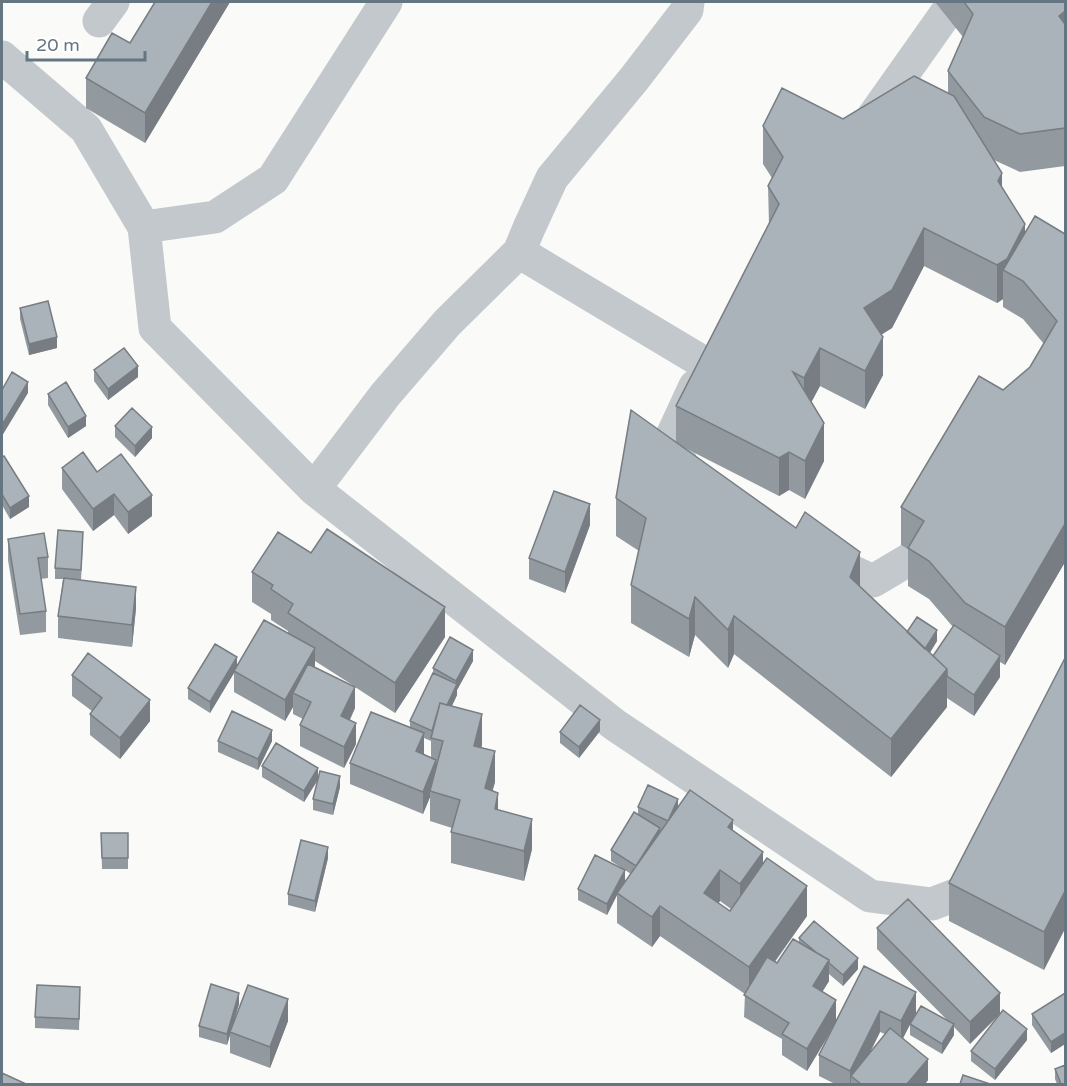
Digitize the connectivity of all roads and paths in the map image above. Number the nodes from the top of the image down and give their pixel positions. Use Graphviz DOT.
graph roads {
  1 [pos="386,2"];
  2 [pos="688,2"];
  3 [pos="954,2"];
  4 [pos="2,57"];
  5 [pos="850,151"];
  6 [pos="144,227"];
  7 [pos="519,252"];
  8 [pos="725,336"];
  9 [pos="706,364"];
  10 [pos="314,489"];
  11 [pos="720,499"];
  12 [pos="946,506"];
  13 [pos="791,540"];
  14 [pos="1004,851"];
  1 -- 6 [label="street"];
  2 -- 7 [label="street"];
  3 -- 5 [label="street"];
  4 -- 6 [label="street"];
  6 -- 10 [label="street"];
  7 -- 9 [label="street"];
  7 -- 10 [label="street"];
  8 -- 9 [label="street"];
  9 -- 11 [label="street"];
  10 -- 14 [label="street"];
  12 -- 13 [label="street"];
}
